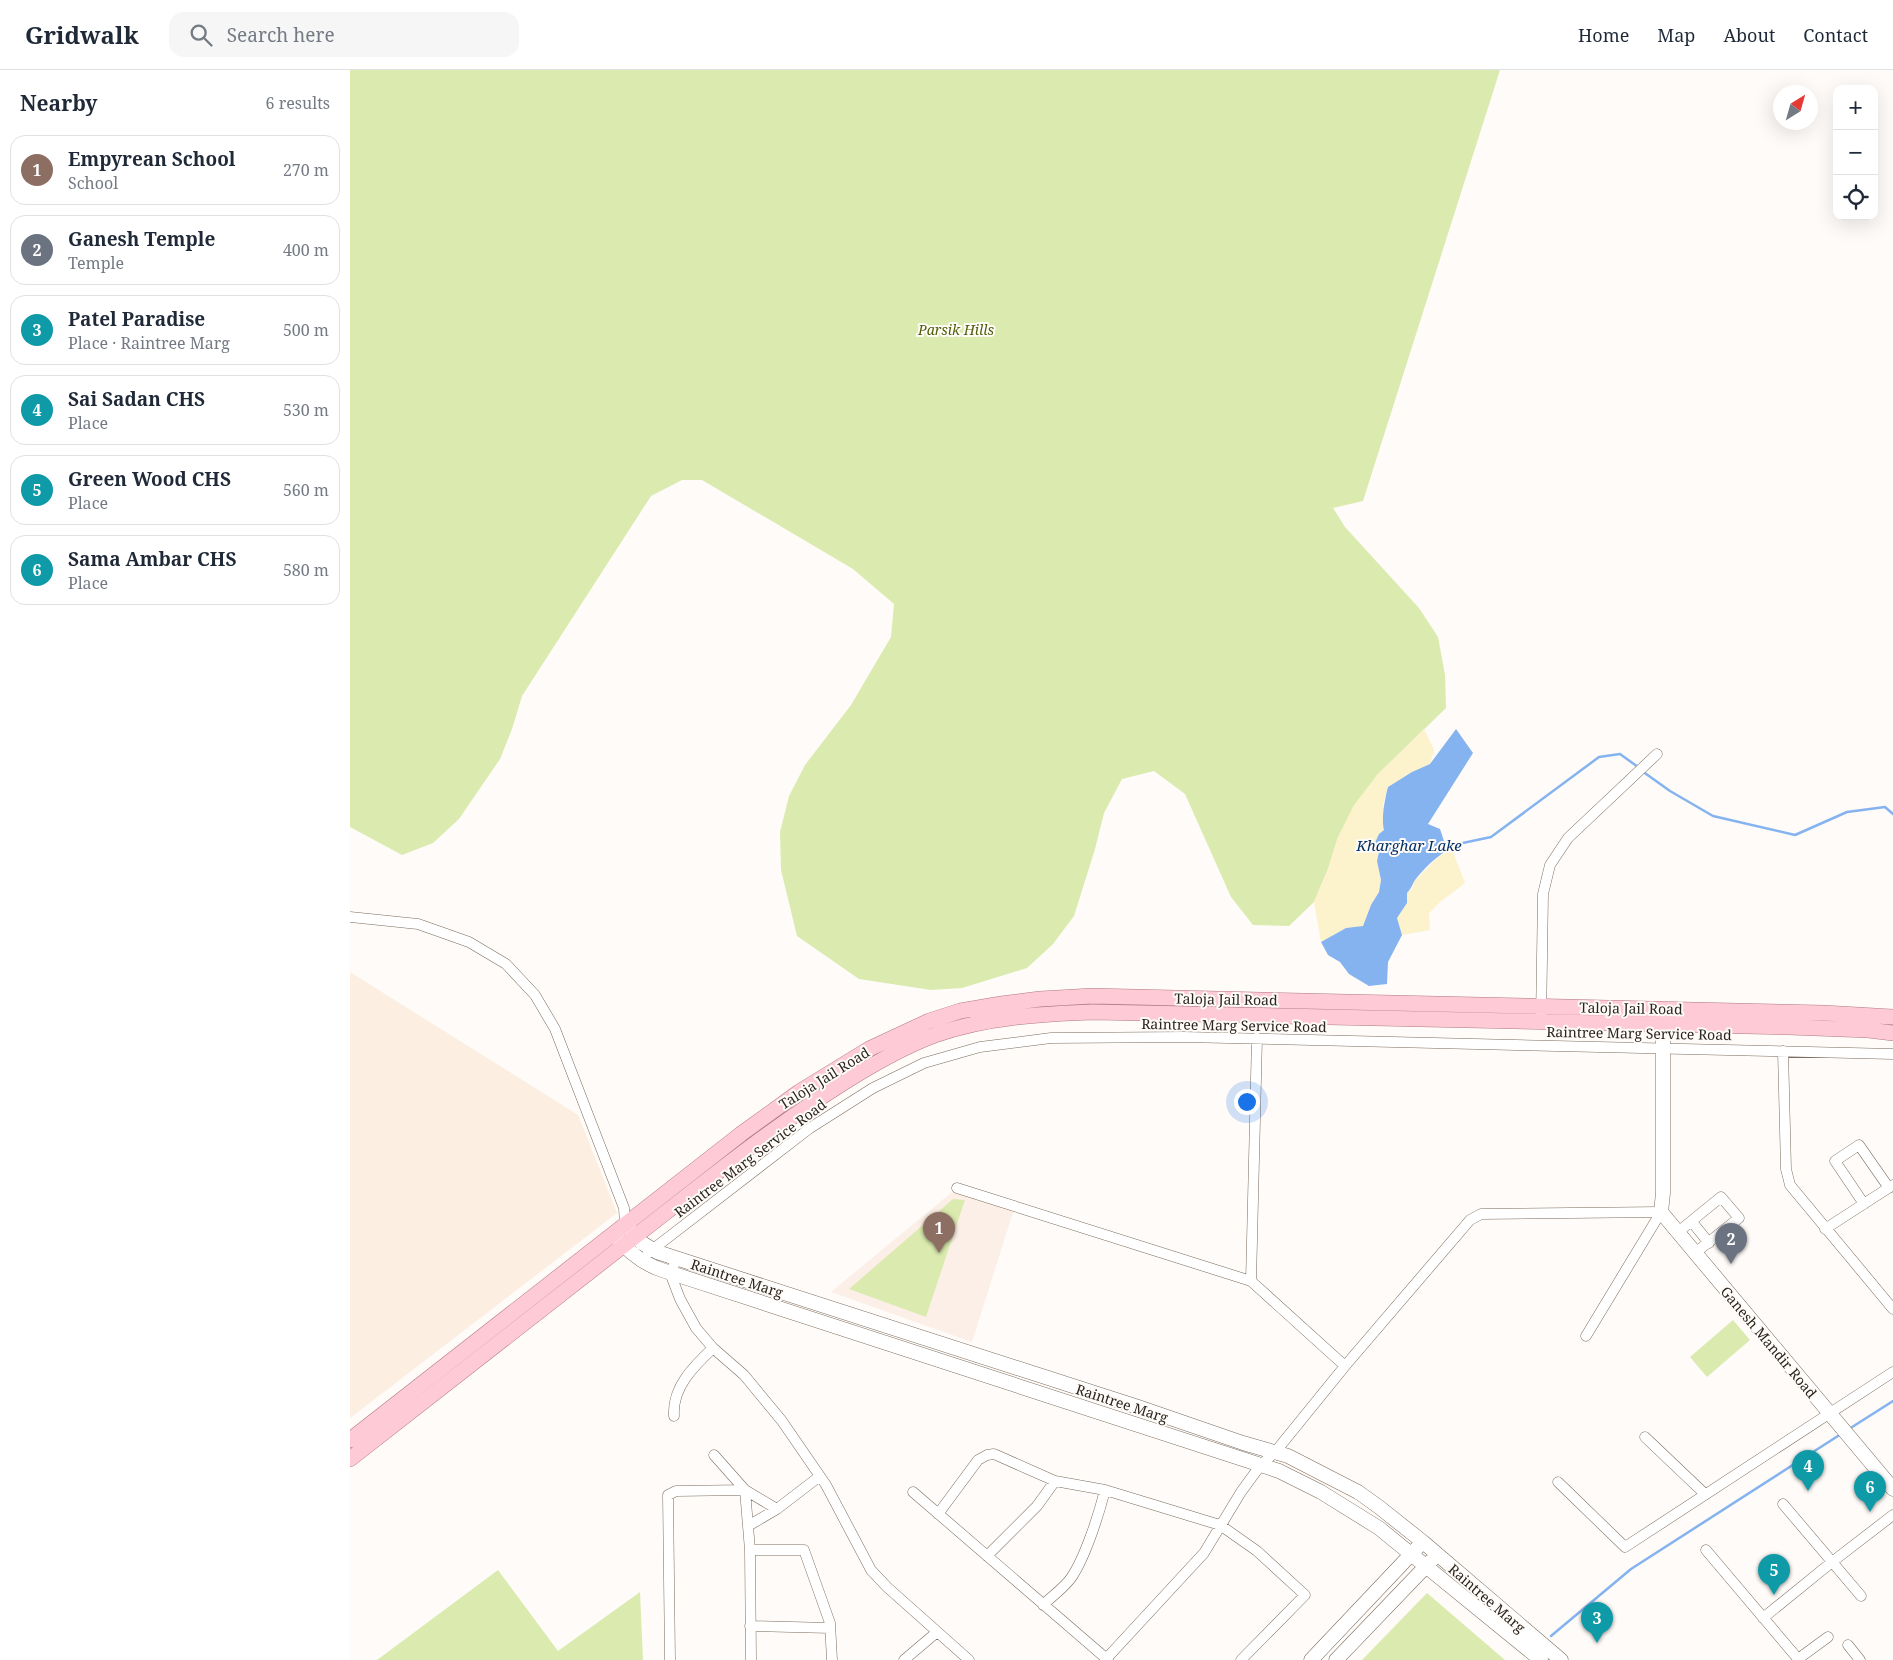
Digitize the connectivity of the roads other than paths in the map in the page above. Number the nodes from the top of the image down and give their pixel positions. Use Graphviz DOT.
graph roads {
  1 [pos="1657,754"];
  2 [pos="350,917"];
  3 [pos="1541,1006"];
  4 [pos="1663,1009"];
  5 [pos="1893,1017"];
  6 [pos="1541,1022"];
  7 [pos="1664,1024"];
  8 [pos="1893,1033"];
  9 [pos="1257,1038"];
  10 [pos="1664,1048"];
  11 [pos="1783,1051"];
  12 [pos="1893,1054"];
  13 [pos="1889,1185"];
  14 [pos="957,1188"];
  15 [pos="1863,1201"];
  16 [pos="1661,1212"];
  17 [pos="1692,1222"];
  18 [pos="619,1229"];
  19 [pos="1826,1229"];
  20 [pos="1678,1232"];
  21 [pos="635,1236"];
  22 [pos="1709,1243"];
  23 [pos="623,1246"];
  24 [pos="652,1250"];
  25 [pos="1695,1253"];
  26 [pos="676,1259"];
  27 [pos="639,1260"];
  28 [pos="671,1273"];
  29 [pos="1251,1281"];
  30 [pos="1893,1308"];
  31 [pos="1586,1336"];
  32 [pos="713,1348"];
  33 [pos="1345,1366"];
  34 [pos="1893,1372"];
  35 [pos="674,1416"];
  36 [pos="1831,1416"];
  37 [pos="1644,1437"];
  38 [pos="350,1440"];
  39 [pos="1276,1451"];
  40 [pos="714,1455"];
  41 [pos="350,1459"];
  42 [pos="1260,1466"];
  43 [pos="820,1476"];
  44 [pos="1054,1481"];
  45 [pos="1558,1482"];
  46 [pos="745,1490"];
  47 [pos="1105,1490"];
  48 [pos="1893,1490"];
  49 [pos="913,1492"];
  50 [pos="1705,1494"];
  51 [pos="1783,1504"];
  52 [pos="777,1509"];
  53 [pos="938,1514"];
  54 [pos="1893,1516"];
  55 [pos="1220,1525"];
  56 [pos="748,1526"];
  57 [pos="1423,1542"];
  58 [pos="750,1550"];
  59 [pos="1706,1550"];
  60 [pos="1412,1554"];
  61 [pos="1436,1554"];
  62 [pos="987,1556"];
  63 [pos="1832,1562"];
  64 [pos="1427,1567"];
  65 [pos="1861,1596"];
  66 [pos="1043,1605"];
  67 [pos="1763,1618"];
  68 [pos="750,1626"];
  69 [pos="830,1628"];
  70 [pos="937,1632"];
  71 [pos="1828,1637"];
  72 [pos="1848,1645"];
  73 [pos="1533,1646"];
  74 [pos="1107,1659"];
  75 [pos="1798,1659"];
  76 [pos="670,1660"];
  77 [pos="750,1660"];
  78 [pos="832,1660"];
  79 [pos="904,1660"];
  80 [pos="970,1660"];
  81 [pos="1241,1660"];
  82 [pos="1311,1660"];
  83 [pos="1336,1660"];
  84 [pos="1541,1660"];
  85 [pos="1560,1660"];
  86 [pos="1860,1660"];
  1 -- 3 [label="street"];
  2 -- 18 [label="street"];
  3 -- 4 [label="main road, Taloja Jail Road"];
  3 -- 6 [label="street"];
  3 -- 18 [label="main road, Taloja Jail Road"];
  4 -- 5 [label="main road, Taloja Jail Road"];
  4 -- 7 [label="main road"];
  6 -- 7 [label="main road, Taloja Jail Road"];
  6 -- 21 [label="main road, Taloja Jail Road"];
  7 -- 8 [label="main road, Taloja Jail Road"];
  7 -- 10 [label="main road"];
  9 -- 10 [label="street, Raintree Marg Service Road"];
  9 -- 24 [label="street, Raintree Marg Service Road"];
  9 -- 29 [label="street"];
  10 -- 11 [label="street, Raintree Marg Service Road"];
  10 -- 16 [label="main road"];
  11 -- 12 [label="street, Raintree Marg Service Road"];
  11 -- 19 [label="street"];
  13 -- 15 [label="street"];
  13 -- 15 [label="street"];
  14 -- 29 [label="street"];
  15 -- 19 [label="street"];
  16 -- 20 [label="main road, Ganesh Mandir Road"];
  16 -- 31 [label="street"];
  16 -- 33 [label="street"];
  17 -- 20 [label="street"];
  17 -- 22 [label="street"];
  17 -- 22 [label="street"];
  18 -- 21 [label="main road, Raintree Marg"];
  18 -- 23 [label="main road, Raintree Marg"];
  18 -- 38 [label="main road"];
  19 -- 30 [label="street"];
  20 -- 25 [label="main road, Ganesh Mandir Road"];
  21 -- 23 [label="main road"];
  21 -- 24 [label="main road, Raintree Marg"];
  22 -- 25 [label="street"];
  23 -- 27 [label="main road, Raintree Marg"];
  23 -- 41 [label="main road"];
  24 -- 26 [label="main road, Raintree Marg"];
  24 -- 27 [label="street, Raintree Marg Service Road"];
  25 -- 36 [label="main road, Ganesh Mandir Road"];
  26 -- 28 [label="street"];
  26 -- 39 [label="main road, Raintree Marg"];
  27 -- 28 [label="main road, Raintree Marg"];
  28 -- 32 [label="street"];
  28 -- 42 [label="main road, Raintree Marg"];
  29 -- 33 [label="street"];
  32 -- 35 [label="street"];
  32 -- 43 [label="street"];
  33 -- 39 [label="street"];
  34 -- 36 [label="street"];
  36 -- 48 [label="main road, Ganesh Mandir Road"];
  36 -- 50 [label="street"];
  37 -- 50 [label="street"];
  39 -- 42 [label="street"];
  39 -- 57 [label="main road, Raintree Marg"];
  40 -- 46 [label="street"];
  42 -- 55 [label="street"];
  42 -- 60 [label="main road, Raintree Marg"];
  43 -- 52 [label="street"];
  43 -- 70 [label="street"];
  44 -- 47 [label="street"];
  44 -- 53 [label="street"];
  44 -- 62 [label="street"];
  45 -- 50 [label="street"];
  46 -- 52 [label="street"];
  46 -- 56 [label="street"];
  46 -- 76 [label="street"];
  47 -- 55 [label="street"];
  47 -- 66 [label="street"];
  49 -- 53 [label="street"];
  51 -- 63 [label="street"];
  52 -- 56 [label="street"];
  53 -- 62 [label="street"];
  54 -- 63 [label="street"];
  55 -- 74 [label="street"];
  55 -- 81 [label="street"];
  56 -- 58 [label="street"];
  57 -- 60 [label="main road"];
  57 -- 61 [label="main road, Raintree Marg"];
  58 -- 68 [label="street"];
  58 -- 69 [label="street"];
  59 -- 67 [label="street"];
  60 -- 64 [label="main road, Raintree Marg"];
  60 -- 82 [label="main road"];
  61 -- 64 [label="main road"];
  61 -- 73 [label="main road, Raintree Marg"];
  62 -- 66 [label="street"];
  63 -- 65 [label="street"];
  63 -- 67 [label="street"];
  64 -- 73 [label="main road, Raintree Marg"];
  64 -- 83 [label="main road"];
  66 -- 74 [label="street"];
  67 -- 75 [label="street"];
  68 -- 69 [label="street"];
  68 -- 77 [label="street"];
  69 -- 78 [label="street"];
  70 -- 79 [label="street"];
  70 -- 80 [label="street"];
  71 -- 75 [label="street"];
  72 -- 86 [label="street"];
  73 -- 84 [label="main road, Raintree Marg"];
  73 -- 85 [label="main road, Raintree Marg"];
}
